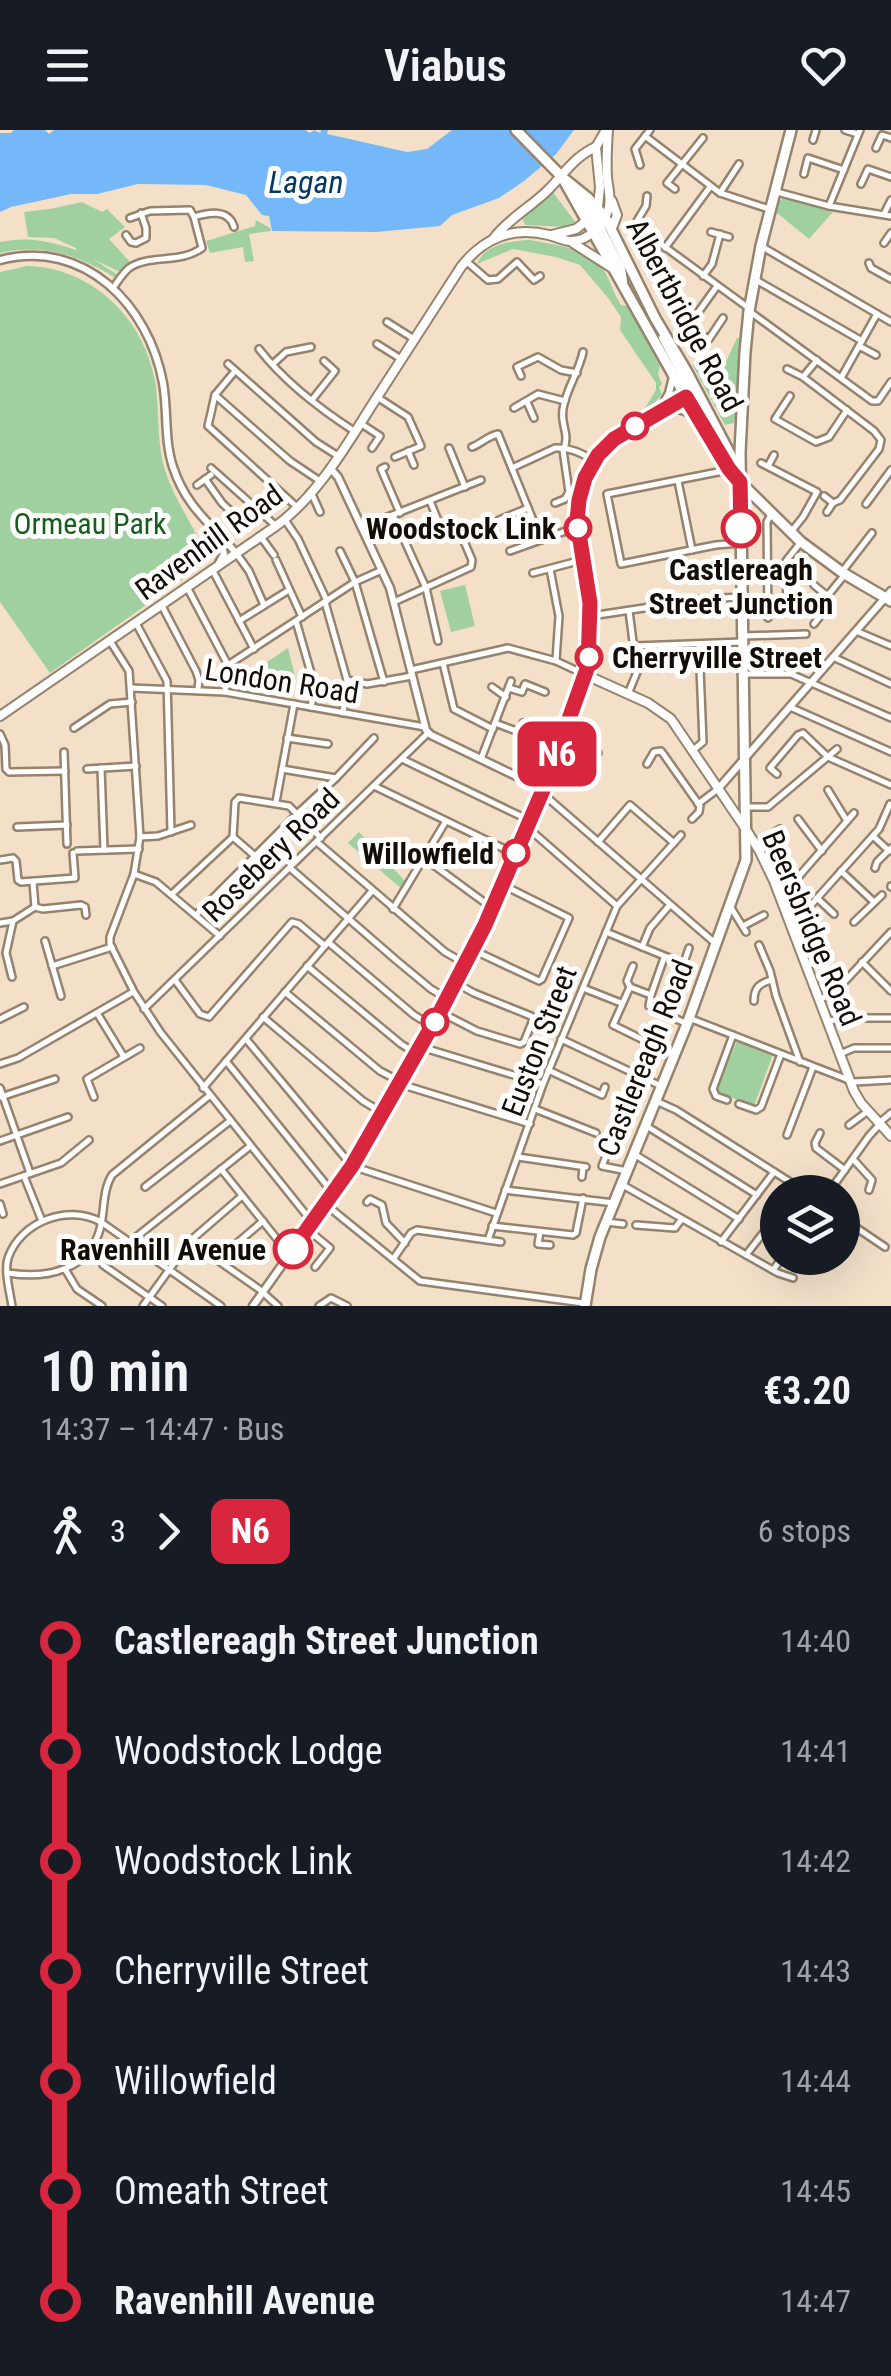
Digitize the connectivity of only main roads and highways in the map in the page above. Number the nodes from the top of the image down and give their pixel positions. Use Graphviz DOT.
graph roads {
  1 [pos="516,130"];
  2 [pos="607,130"];
  3 [pos="792,130"];
  4 [pos="596,148"];
  5 [pos="561,176"];
  6 [pos="610,197"];
  7 [pos="522,211"];
  8 [pos="592,215"];
  9 [pos="599,225"];
  10 [pos="612,228"];
  11 [pos="518,232"];
  12 [pos="551,235"];
  13 [pos="494,238"];
  14 [pos="570,241"];
  15 [pos="615,270"];
  16 [pos="623,284"];
  17 [pos="740,425"];
  18 [pos="716,428"];
  19 [pos="738,476"];
  20 [pos="889,597"];
  21 [pos="586,675"];
  22 [pos="0,716"];
  23 [pos="745,828"];
  24 [pos="762,856"];
  25 [pos="746,860"];
  26 [pos="891,1136"];
  27 [pos="585,1305"];
  1 -- 5 [label="main road, Albertbridge Road"];
  2 -- 4 [label="main road"];
  2 -- 6 [label="main road"];
  3 -- 17 [label="main road, Castlereagh Road"];
  4 -- 5 [label="main road"];
  4 -- 8 [label="main road"];
  5 -- 7 [label="main road"];
  5 -- 8 [label="main road, Albertbridge Road"];
  5 -- 8 [label="main road, Albertbridge Road"];
  6 -- 9 [label="main road"];
  6 -- 10 [label="main road"];
  7 -- 11 [label="main road"];
  7 -- 13 [label="main road"];
  8 -- 9 [label="main road, Albertbridge Road"];
  8 -- 9 [label="main road, Albertbridge Road"];
  8 -- 12 [label="main road, Ravenhill Road"];
  9 -- 10 [label="main road, Albertbridge Road"];
  9 -- 14 [label="main road"];
  9 -- 15 [label="main road, Albertbridge Road"];
  9 -- 16 [label="main road"];
  10 -- 18 [label="main road, Albertbridge Road"];
  11 -- 12 [label="main road, Ravenhill Road"];
  11 -- 13 [label="main road, Ravenhill Road"];
  12 -- 14 [label="main road, Ravenhill Road"];
  13 -- 22 [label="main road, Ravenhill Road"];
  14 -- 15 [label="main road, Ravenhill Road"];
  15 -- 16 [label="main road, Albertbridge Road"];
  16 -- 19 [label="main road, Albertbridge Road"];
  17 -- 18 [label="main road"];
  17 -- 19 [label="main road, Castlereagh Road"];
  18 -- 19 [label="main road, Albertbridge Road"];
  19 -- 20 [label="main road, Albertbridge Road"];
  19 -- 23 [label="main road, Castlereagh Road"];
  21 -- 23 [label="main road, Beersbridge Road"];
  23 -- 24 [label="main road, Beersbridge Road"];
  23 -- 25 [label="main road, Castlereagh Road"];
  24 -- 25 [label="main road"];
  24 -- 26 [label="main road, Beersbridge Road"];
  25 -- 27 [label="main road, Castlereagh Road"];
}
